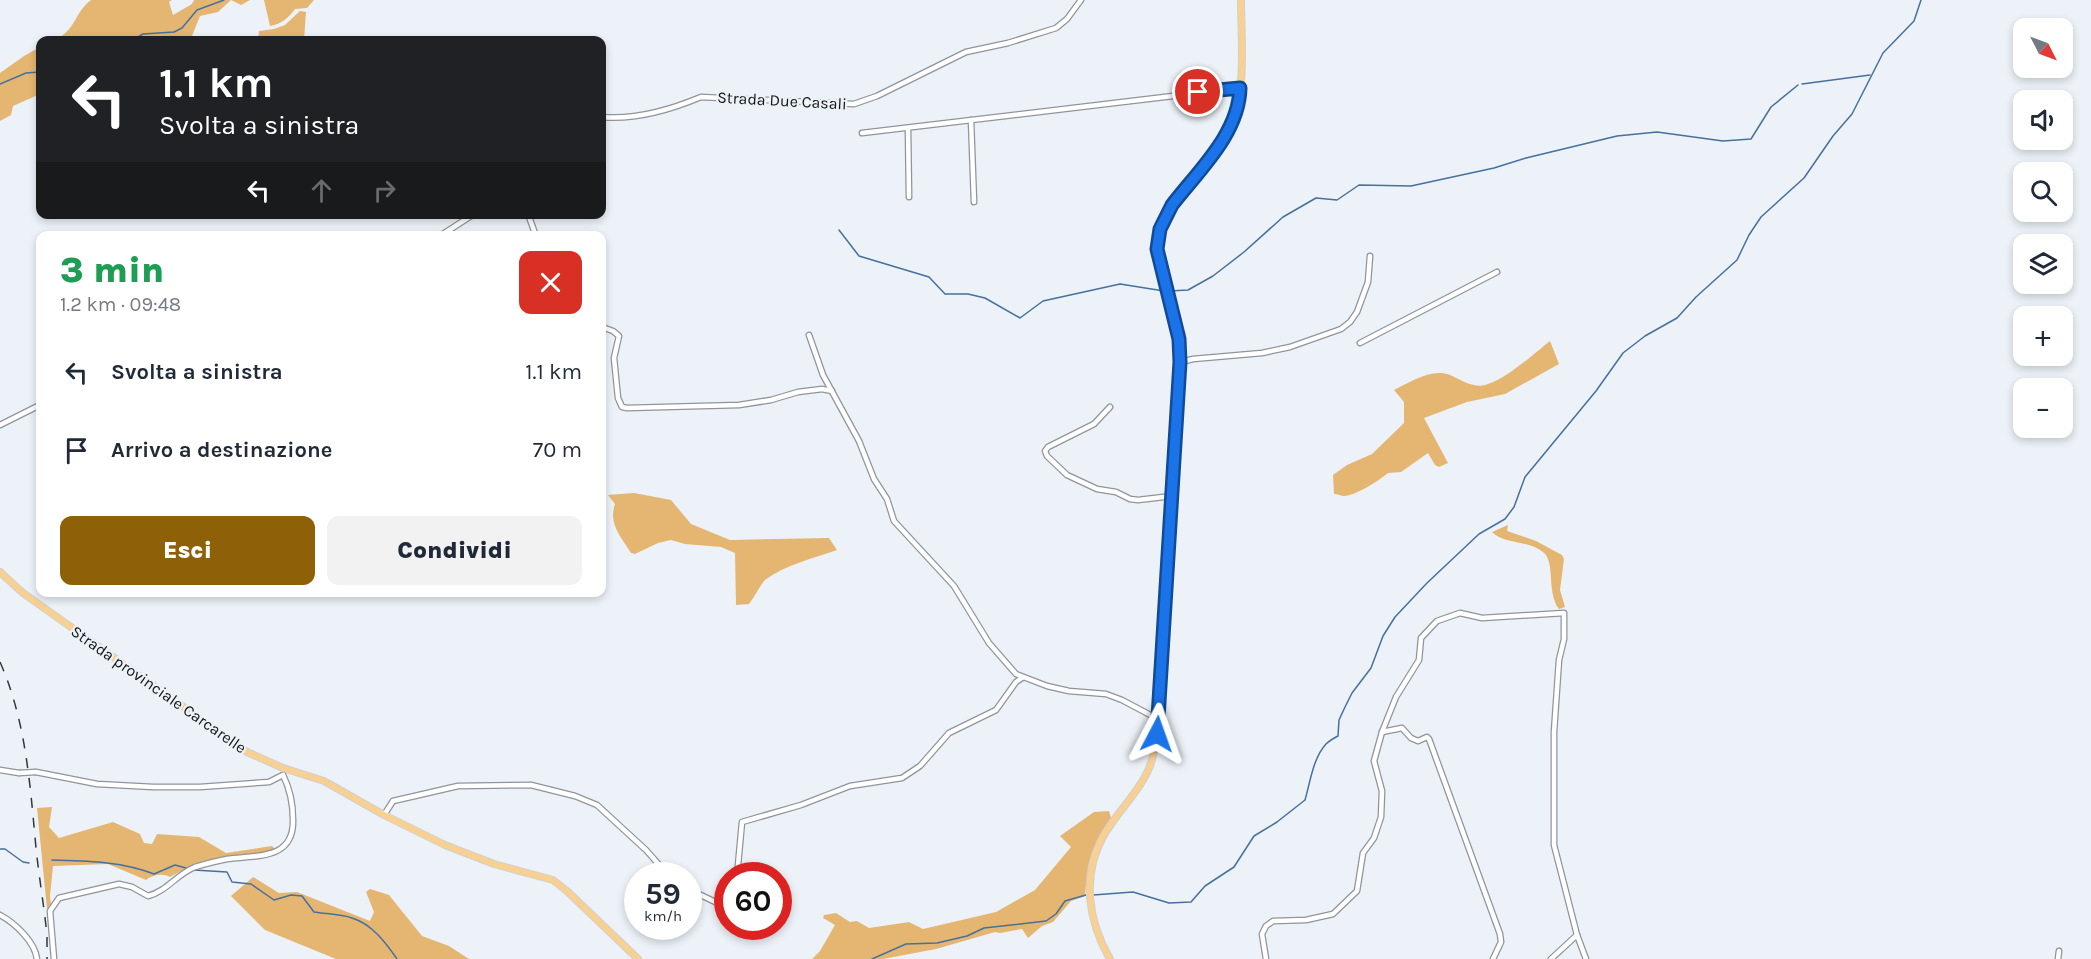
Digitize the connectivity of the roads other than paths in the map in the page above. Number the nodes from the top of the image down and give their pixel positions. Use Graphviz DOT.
graph roads {
  1 [pos="1081,0"];
  2 [pos="1241,0"];
  3 [pos="1240,88"];
  4 [pos="606,117"];
  5 [pos="971,120"];
  6 [pos="908,128"];
  7 [pos="862,133"];
  8 [pos="909,197"];
  9 [pos="974,202"];
  10 [pos="466,219"];
  11 [pos="448,231"];
  12 [pos="1370,256"];
  13 [pos="1497,272"];
  14 [pos="606,328"];
  15 [pos="809,335"];
  16 [pos="1360,343"];
  17 [pos="1180,362"];
  18 [pos="832,391"];
  19 [pos="36,407"];
  20 [pos="1110,407"];
  21 [pos="0,425"];
  22 [pos="1172,496"];
  23 [pos="0,572"];
  24 [pos="1022,678"];
  25 [pos="1158,719"];
  26 [pos="1382,732"];
  27 [pos="283,768"];
  28 [pos="0,770"];
  29 [pos="283,776"];
  30 [pos="384,815"];
  31 [pos="657,862"];
  32 [pos="738,862"];
  33 [pos="0,915"];
  34 [pos="1577,935"];
  35 [pos="2059,951"];
  36 [pos="37,959"];
  37 [pos="54,959"];
  38 [pos="638,959"];
  39 [pos="1110,959"];
  40 [pos="1266,959"];
  41 [pos="1493,959"];
  42 [pos="1551,959"];
  43 [pos="1586,959"];
  44 [pos="2058,959"];
  1 -- 4 [label="street, Strada Due Casali"];
  2 -- 3 [label="main road"];
  3 -- 5 [label="street"];
  3 -- 17 [label="main road"];
  5 -- 6 [label="street"];
  5 -- 9 [label="street"];
  6 -- 7 [label="street"];
  6 -- 8 [label="street"];
  10 -- 11 [label="street"];
  12 -- 17 [label="street"];
  13 -- 16 [label="street"];
  14 -- 18 [label="street"];
  15 -- 18 [label="street"];
  17 -- 22 [label="main road"];
  18 -- 24 [label="street"];
  19 -- 21 [label="street"];
  20 -- 22 [label="street"];
  22 -- 25 [label="main road"];
  23 -- 27 [label="main road, Strada provinciale Carcarelle"];
  24 -- 25 [label="street"];
  24 -- 32 [label="street"];
  25 -- 39 [label="main road"];
  26 -- 34 [label="street"];
  26 -- 40 [label="street"];
  26 -- 41 [label="street"];
  27 -- 29 [label="street"];
  27 -- 30 [label="main road, Strada provinciale Carcarelle"];
  28 -- 29 [label="street, bridge"];
  29 -- 37 [label="street"];
  30 -- 31 [label="street"];
  30 -- 38 [label="main road, Strada provinciale Carcarelle"];
  33 -- 36 [label="street"];
  34 -- 42 [label="street"];
  34 -- 43 [label="street"];
  35 -- 44 [label="street"];
}
